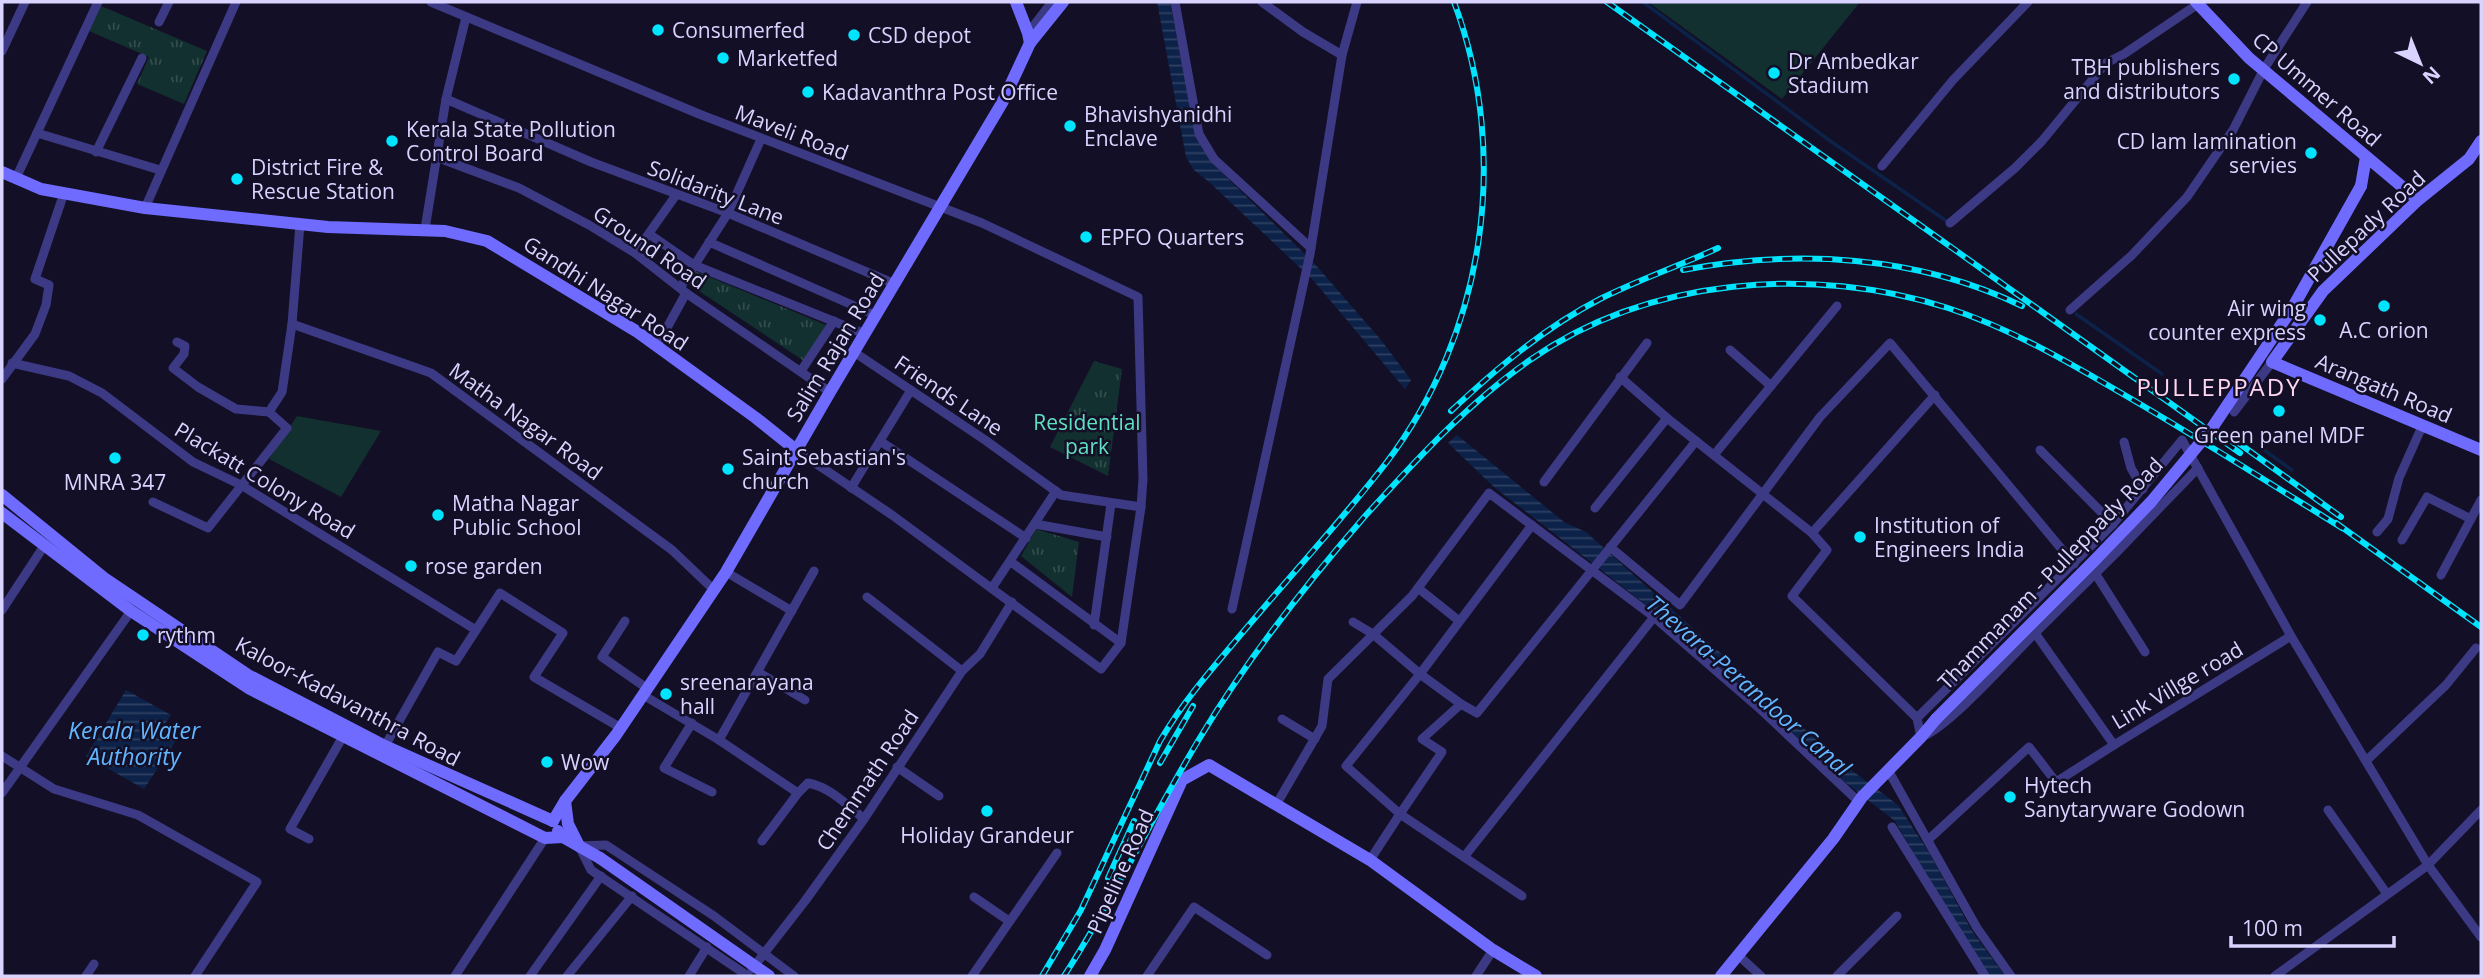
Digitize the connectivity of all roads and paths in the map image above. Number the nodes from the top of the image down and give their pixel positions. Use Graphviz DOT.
graph roads {
  1 [pos="25,2"];
  2 [pos="98,2"];
  3 [pos="169,2"];
  4 [pos="236,2"];
  5 [pos="431,2"];
  6 [pos="1016,2"];
  7 [pos="1052,2"];
  8 [pos="1063,2"];
  9 [pos="1175,2"];
  10 [pos="1262,2"];
  11 [pos="1357,2"];
  12 [pos="2028,2"];
  13 [pos="2307,2"];
  14 [pos="2197,3"];
  15 [pos="466,17"];
  16 [pos="159,22"];
  17 [pos="1029,38"];
  18 [pos="2,51"];
  19 [pos="1342,55"];
  20 [pos="142,58"];
  21 [pos="2264,69"];
  22 [pos="446,99"];
  23 [pos="37,133"];
  24 [pos="761,139"];
  25 [pos="2481,141"];
  26 [pos="96,152"];
  27 [pos="436,157"];
  28 [pos="2366,157"];
  29 [pos="1882,166"];
  30 [pos="2380,169"];
  31 [pos="160,170"];
  32 [pos="2,172"];
  33 [pos="16,178"];
  34 [pos="2361,186"];
  35 [pos="64,194"];
  36 [pos="676,195"];
  37 [pos="2418,200"];
  38 [pos="145,208"];
  39 [pos="941,208"];
  40 [pos="728,213"];
  41 [pos="1950,223"];
  42 [pos="300,224"];
  43 [pos="425,229"];
  44 [pos="649,234"];
  45 [pos="709,242"];
  46 [pos="1310,251"];
  47 [pos="635,253"];
  48 [pos="694,264"];
  49 [pos="895,284"];
  50 [pos="683,290"];
  51 [pos="1837,306"];
  52 [pos="2070,310"];
  53 [pos="875,315"];
  54 [pos="834,321"];
  55 [pos="292,324"];
  56 [pos="865,334"];
  57 [pos="177,342"];
  58 [pos="1647,343"];
  59 [pos="657,346"];
  60 [pos="1730,351"];
  61 [pos="854,352"];
  62 [pos="2272,362"];
  63 [pos="12,363"];
  64 [pos="801,371"];
  65 [pos="1620,377"];
  66 [pos="2,379"];
  67 [pos="1770,386"];
  68 [pos="911,390"];
  69 [pos="830,392"];
  70 [pos="1935,395"];
  71 [pos="269,412"];
  72 [pos="2234,412"];
  73 [pos="1667,418"];
  74 [pos="2426,426"];
  75 [pos="880,441"];
  76 [pos="1696,441"];
  77 [pos="2124,442"];
  78 [pos="796,450"];
  79 [pos="2040,450"];
  80 [pos="2481,450"];
  81 [pos="1714,455"];
  82 [pos="2198,468"];
  83 [pos="1544,482"];
  84 [pos="241,485"];
  85 [pos="851,488"];
  86 [pos="2143,489"];
  87 [pos="1056,491"];
  88 [pos="1762,494"];
  89 [pos="2,495"];
  90 [pos="2481,500"];
  91 [pos="152,502"];
  92 [pos="1111,503"];
  93 [pos="1141,507"];
  94 [pos="1595,508"];
  95 [pos="2,513"];
  96 [pos="2471,519"];
  97 [pos="1035,524"];
  98 [pos="2112,524"];
  99 [pos="1532,525"];
  100 [pos="2377,532"];
  101 [pos="1812,533"];
  102 [pos="1107,537"];
  103 [pos="1026,538"];
  104 [pos="2402,540"];
  105 [pos="44,546"];
  106 [pos="1609,548"];
  107 [pos="1011,562"];
  108 [pos="2074,564"];
  109 [pos="1594,567"];
  110 [pos="814,571"];
  111 [pos="726,572"];
  112 [pos="2095,573"];
  113 [pos="2441,575"];
  114 [pos="992,588"];
  115 [pos="1418,588"];
  116 [pos="714,590"];
  117 [pos="867,597"];
  118 [pos="1012,602"];
  119 [pos="1232,609"];
  120 [pos="2,610"];
  121 [pos="131,611"];
  122 [pos="792,611"];
  123 [pos="1654,617"];
  124 [pos="1458,620"];
  125 [pos="625,621"];
  126 [pos="1353,621"];
  127 [pos="1094,625"];
  128 [pos="476,631"];
  129 [pos="2035,633"];
  130 [pos="1373,634"];
  131 [pos="2291,636"];
  132 [pos="1121,643"];
  133 [pos="2476,648"];
  134 [pos="2145,652"];
  135 [pos="962,670"];
  136 [pos="758,672"];
  137 [pos="1420,674"];
  138 [pos="645,692"];
  139 [pos="276,696"];
  140 [pos="805,700"];
  141 [pos="1461,704"];
  142 [pos="1917,718"];
  143 [pos="1282,719"];
  144 [pos="692,723"];
  145 [pos="621,728"];
  146 [pos="1921,737"];
  147 [pos="342,738"];
  148 [pos="1315,739"];
  149 [pos="719,740"];
  150 [pos="2114,745"];
  151 [pos="385,746"];
  152 [pos="2,756"];
  153 [pos="2366,761"];
  154 [pos="897,767"];
  155 [pos="19,769"];
  156 [pos="1888,770"];
  157 [pos="712,792"];
  158 [pos="2,793"];
  159 [pos="798,793"];
  160 [pos="939,796"];
  161 [pos="1860,799"];
  162 [pos="565,801"];
  163 [pos="1276,805"];
  164 [pos="2328,810"];
  165 [pos="2481,810"];
  166 [pos="1400,814"];
  167 [pos="864,819"];
  168 [pos="552,821"];
  169 [pos="1892,827"];
  170 [pos="563,837"];
  171 [pos="545,838"];
  172 [pos="309,839"];
  173 [pos="1927,840"];
  174 [pos="762,841"];
  175 [pos="579,846"];
  176 [pos="1057,853"];
  177 [pos="1464,857"];
  178 [pos="1370,860"];
  179 [pos="2428,865"];
  180 [pos="601,876"];
  181 [pos="2387,894"];
  182 [pos="632,896"];
  183 [pos="1522,896"];
  184 [pos="974,897"];
  185 [pos="1897,916"];
  186 [pos="1009,921"];
  187 [pos="2481,937"];
  188 [pos="707,947"];
  189 [pos="1493,950"];
  190 [pos="765,954"];
  191 [pos="1267,955"];
  192 [pos="1738,955"];
  193 [pos="94,964"];
  194 [pos="86,976"];
  195 [pos="195,976"];
  196 [pos="456,976"];
  197 [pos="530,976"];
  198 [pos="567,976"];
  199 [pos="689,976"];
  200 [pos="747,976"];
  201 [pos="769,976"];
  202 [pos="794,976"];
  203 [pos="971,976"];
  204 [pos="1090,976"];
  205 [pos="1147,976"];
  206 [pos="1476,976"];
  207 [pos="1536,976"];
  208 [pos="1721,976"];
  209 [pos="1761,976"];
  210 [pos="1837,976"];
  211 [pos="1985,976"];
  212 [pos="2011,976"];
  213 [pos="2275,976"];
  1 -- 18 [label="street"];
  2 -- 23 [label="street"];
  3 -- 16 [label="street"];
  4 -- 31 [label="street"];
  5 -- 15 [label="street, Maveli Road"];
  6 -- 17 [label="main road"];
  7 -- 17 [label="street"];
  8 -- 17 [label="main road, Salim Rajan Road"];
  9 -- 46 [label="street"];
  10 -- 19 [label="street"];
  11 -- 19 [label="street"];
  12 -- 29 [label="street"];
  13 -- 21 [label="street"];
  14 -- 21 [label="main road, CP Ummer Road"];
  14 -- 41 [label="street"];
  15 -- 22 [label="street"];
  15 -- 24 [label="street, Maveli Road"];
  17 -- 39 [label="main road, Salim Rajan Road"];
  19 -- 46 [label="street"];
  20 -- 26 [label="street"];
  21 -- 28 [label="main road, CP Ummer Road"];
  21 -- 52 [label="street"];
  22 -- 27 [label="street"];
  22 -- 36 [label="street, Solidarity Lane"];
  23 -- 26 [label="street"];
  23 -- 33 [label="street"];
  24 -- 39 [label="street, Maveli Road"];
  24 -- 40 [label="street"];
  25 -- 37 [label="main road, Pullepady Road"];
  26 -- 31 [label="street"];
  27 -- 43 [label="street"];
  27 -- 47 [label="street, Ground Road"];
  28 -- 30 [label="main road, CP Ummer Road"];
  28 -- 34 [label="main road"];
  30 -- 34 [label="main road"];
  30 -- 37 [label="main road, CP Ummer Road"];
  31 -- 38 [label="street"];
  32 -- 33 [label="main road, Gandhi Nagar Road"];
  33 -- 35 [label="main road, Gandhi Nagar Road"];
  34 -- 146 [label="main road, Thammanam - Pulleppady Road, bridge"];
  35 -- 38 [label="main road, Gandhi Nagar Road"];
  35 -- 63 [label="street"];
  36 -- 40 [label="street, Solidarity Lane"];
  36 -- 44 [label="street"];
  37 -- 62 [label="main road, Pullepady Road"];
  38 -- 42 [label="main road, Gandhi Nagar Road"];
  39 -- 49 [label="main road, Salim Rajan Road"];
  39 -- 93 [label="street, Maveli Road"];
  40 -- 45 [label="street"];
  40 -- 49 [label="street, Solidarity Lane"];
  42 -- 43 [label="main road, Gandhi Nagar Road"];
  42 -- 55 [label="street"];
  43 -- 59 [label="main road, Gandhi Nagar Road"];
  44 -- 47 [label="street"];
  44 -- 48 [label="street"];
  45 -- 48 [label="street"];
  45 -- 53 [label="street"];
  46 -- 119 [label="street"];
  47 -- 50 [label="street, Ground Road"];
  48 -- 50 [label="street"];
  48 -- 54 [label="street"];
  49 -- 53 [label="main road, Salim Rajan Road"];
  50 -- 59 [label="street"];
  50 -- 64 [label="street, Ground Road"];
  51 -- 67 [label="street"];
  53 -- 56 [label="main road, Salim Rajan Road"];
  54 -- 56 [label="street"];
  54 -- 64 [label="street"];
  55 -- 71 [label="street"];
  55 -- 116 [label="street, Matha Nagar Road"];
  56 -- 61 [label="main road, Salim Rajan Road"];
  57 -- 71 [label="street"];
  58 -- 65 [label="street"];
  59 -- 78 [label="main road, Gandhi Nagar Road"];
  60 -- 67 [label="street"];
  61 -- 68 [label="street, Friends Lane"];
  61 -- 69 [label="main road, Salim Rajan Road"];
  62 -- 72 [label="street, Pullepady Road"];
  62 -- 74 [label="main road, Arangath Road"];
  63 -- 66 [label="street"];
  63 -- 84 [label="street, Plackatt Colony Road"];
  64 -- 69 [label="street, Ground Road"];
  65 -- 73 [label="street"];
  65 -- 83 [label="street"];
  67 -- 81 [label="street"];
  68 -- 75 [label="street"];
  68 -- 87 [label="street, Friends Lane"];
  69 -- 78 [label="main road, Salim Rajan Road"];
  70 -- 88 [label="street"];
  70 -- 101 [label="street"];
  70 -- 108 [label="street"];
  71 -- 84 [label="street"];
  73 -- 76 [label="street"];
  73 -- 94 [label="street"];
  74 -- 80 [label="main road, Arangath Road"];
  74 -- 100 [label="street"];
  75 -- 85 [label="street"];
  75 -- 103 [label="street"];
  76 -- 81 [label="street"];
  76 -- 106 [label="street"];
  77 -- 86 [label="street"];
  78 -- 85 [label="street, Gandhi Nagar Road"];
  78 -- 111 [label="main road, Salim Rajan Road"];
  79 -- 98 [label="street"];
  81 -- 88 [label="street"];
  82 -- 86 [label="street"];
  82 -- 112 [label="street"];
  82 -- 131 [label="street"];
  84 -- 91 [label="street"];
  84 -- 128 [label="street, Plackatt Colony Road"];
  85 -- 114 [label="street, Gandhi Nagar Road"];
  86 -- 98 [label="street"];
  87 -- 92 [label="street, Friends Lane"];
  87 -- 97 [label="street"];
  88 -- 101 [label="street"];
  88 -- 106 [label="street"];
  89 -- 139 [label="main road, Kaloor-Kadavanthra Road"];
  90 -- 96 [label="street"];
  92 -- 93 [label="street, Friends Lane"];
  92 -- 102 [label="street"];
  93 -- 132 [label="street"];
  95 -- 105 [label="main road, Kaloor-Kadavanthra Road"];
  96 -- 104 [label="street"];
  96 -- 113 [label="street"];
  97 -- 102 [label="street"];
  97 -- 103 [label="street"];
  98 -- 108 [label="street"];
  99 -- 109 [label="street"];
  99 -- 115 [label="street"];
  99 -- 124 [label="street"];
  101 -- 142 [label="street"];
  102 -- 127 [label="street"];
  103 -- 107 [label="street"];
  105 -- 120 [label="street"];
  105 -- 121 [label="main road, Kaloor-Kadavanthra Road"];
  106 -- 109 [label="street"];
  107 -- 114 [label="street"];
  107 -- 127 [label="street"];
  108 -- 142 [label="street"];
  109 -- 123 [label="street"];
  109 -- 141 [label="street"];
  110 -- 122 [label="street"];
  111 -- 116 [label="main road, Salim Rajan Road"];
  111 -- 122 [label="street"];
  112 -- 129 [label="street"];
  112 -- 134 [label="street"];
  114 -- 118 [label="street, Gandhi Nagar Road"];
  115 -- 124 [label="street"];
  115 -- 130 [label="street"];
  116 -- 138 [label="main road, Salim Rajan Road"];
  117 -- 135 [label="street"];
  118 -- 132 [label="street, Gandhi Nagar Road"];
  118 -- 135 [label="street, Chemmath Road"];
  121 -- 139 [label="main road, Kaloor-Kadavanthra Road"];
  121 -- 155 [label="street"];
  122 -- 136 [label="street"];
  123 -- 161 [label="street"];
  123 -- 177 [label="street"];
  124 -- 137 [label="street"];
  125 -- 138 [label="street"];
  126 -- 130 [label="street"];
  127 -- 132 [label="street"];
  128 -- 145 [label="street"];
  128 -- 151 [label="street"];
  129 -- 146 [label="street"];
  129 -- 150 [label="street, Link Villge road"];
  130 -- 137 [label="street"];
  130 -- 148 [label="street"];
  131 -- 150 [label="street, Link Villge road"];
  131 -- 153 [label="street"];
  133 -- 153 [label="street"];
  135 -- 154 [label="street, Chemmath Road"];
  136 -- 140 [label="street"];
  136 -- 149 [label="street"];
  137 -- 141 [label="street"];
  137 -- 166 [label="street"];
  138 -- 144 [label="street"];
  138 -- 145 [label="main road, Salim Rajan Road"];
  139 -- 147 [label="main road, Kaloor-Kadavanthra Road"];
  139 -- 151 [label="main road, Kaloor-Kadavanthra Road"];
  141 -- 166 [label="street"];
  142 -- 146 [label="street"];
  143 -- 148 [label="street"];
  144 -- 149 [label="street"];
  144 -- 157 [label="street"];
  145 -- 162 [label="main road, Salim Rajan Road"];
  146 -- 156 [label="main road, Thammanam - Pulleppady Road"];
  147 -- 171 [label="main road, Kaloor-Kadavanthra Road"];
  147 -- 172 [label="street"];
  148 -- 163 [label="street"];
  149 -- 159 [label="street"];
  150 -- 173 [label="street"];
  151 -- 168 [label="main road, Kaloor-Kadavanthra Road"];
  152 -- 155 [label="street"];
  153 -- 179 [label="street"];
  154 -- 160 [label="street"];
  154 -- 167 [label="street, Chemmath Road"];
  155 -- 158 [label="street"];
  155 -- 195 [label="street"];
  156 -- 161 [label="main road, Thammanam - Pulleppady Road"];
  156 -- 173 [label="street"];
  159 -- 167 [label="street"];
  159 -- 174 [label="street"];
  161 -- 192 [label="main road, Thammanam - Pulleppady Road"];
  162 -- 168 [label="main road, Salim Rajan Road"];
  162 -- 175 [label="main road"];
  163 -- 178 [label="main road"];
  163 -- 204 [label="main road, Pipeline Road"];
  164 -- 181 [label="street"];
  165 -- 179 [label="street"];
  166 -- 177 [label="street"];
  166 -- 178 [label="street"];
  167 -- 190 [label="street, Chemmath Road"];
  168 -- 170 [label="main road"];
  169 -- 211 [label="street"];
  170 -- 171 [label="main road"];
  170 -- 175 [label="main road"];
  171 -- 196 [label="street"];
  173 -- 212 [label="street"];
  175 -- 180 [label="street"];
  175 -- 190 [label="street"];
  175 -- 201 [label="main road, bridge"];
  176 -- 186 [label="street"];
  177 -- 183 [label="street"];
  178 -- 189 [label="main road"];
  179 -- 181 [label="street"];
  179 -- 187 [label="street"];
  180 -- 182 [label="street"];
  180 -- 197 [label="street"];
  181 -- 213 [label="street"];
  182 -- 188 [label="street"];
  182 -- 198 [label="street"];
  184 -- 186 [label="street"];
  185 -- 210 [label="street"];
  186 -- 203 [label="street"];
  188 -- 199 [label="street"];
  188 -- 200 [label="street"];
  189 -- 206 [label="street"];
  189 -- 207 [label="main road"];
  190 -- 200 [label="street, Chemmath Road"];
  190 -- 202 [label="street"];
  191 -- 205 [label="street"];
  192 -- 208 [label="main road, Thammanam - Pulleppady Road"];
  192 -- 209 [label="street"];
  193 -- 194 [label="street"];
}
